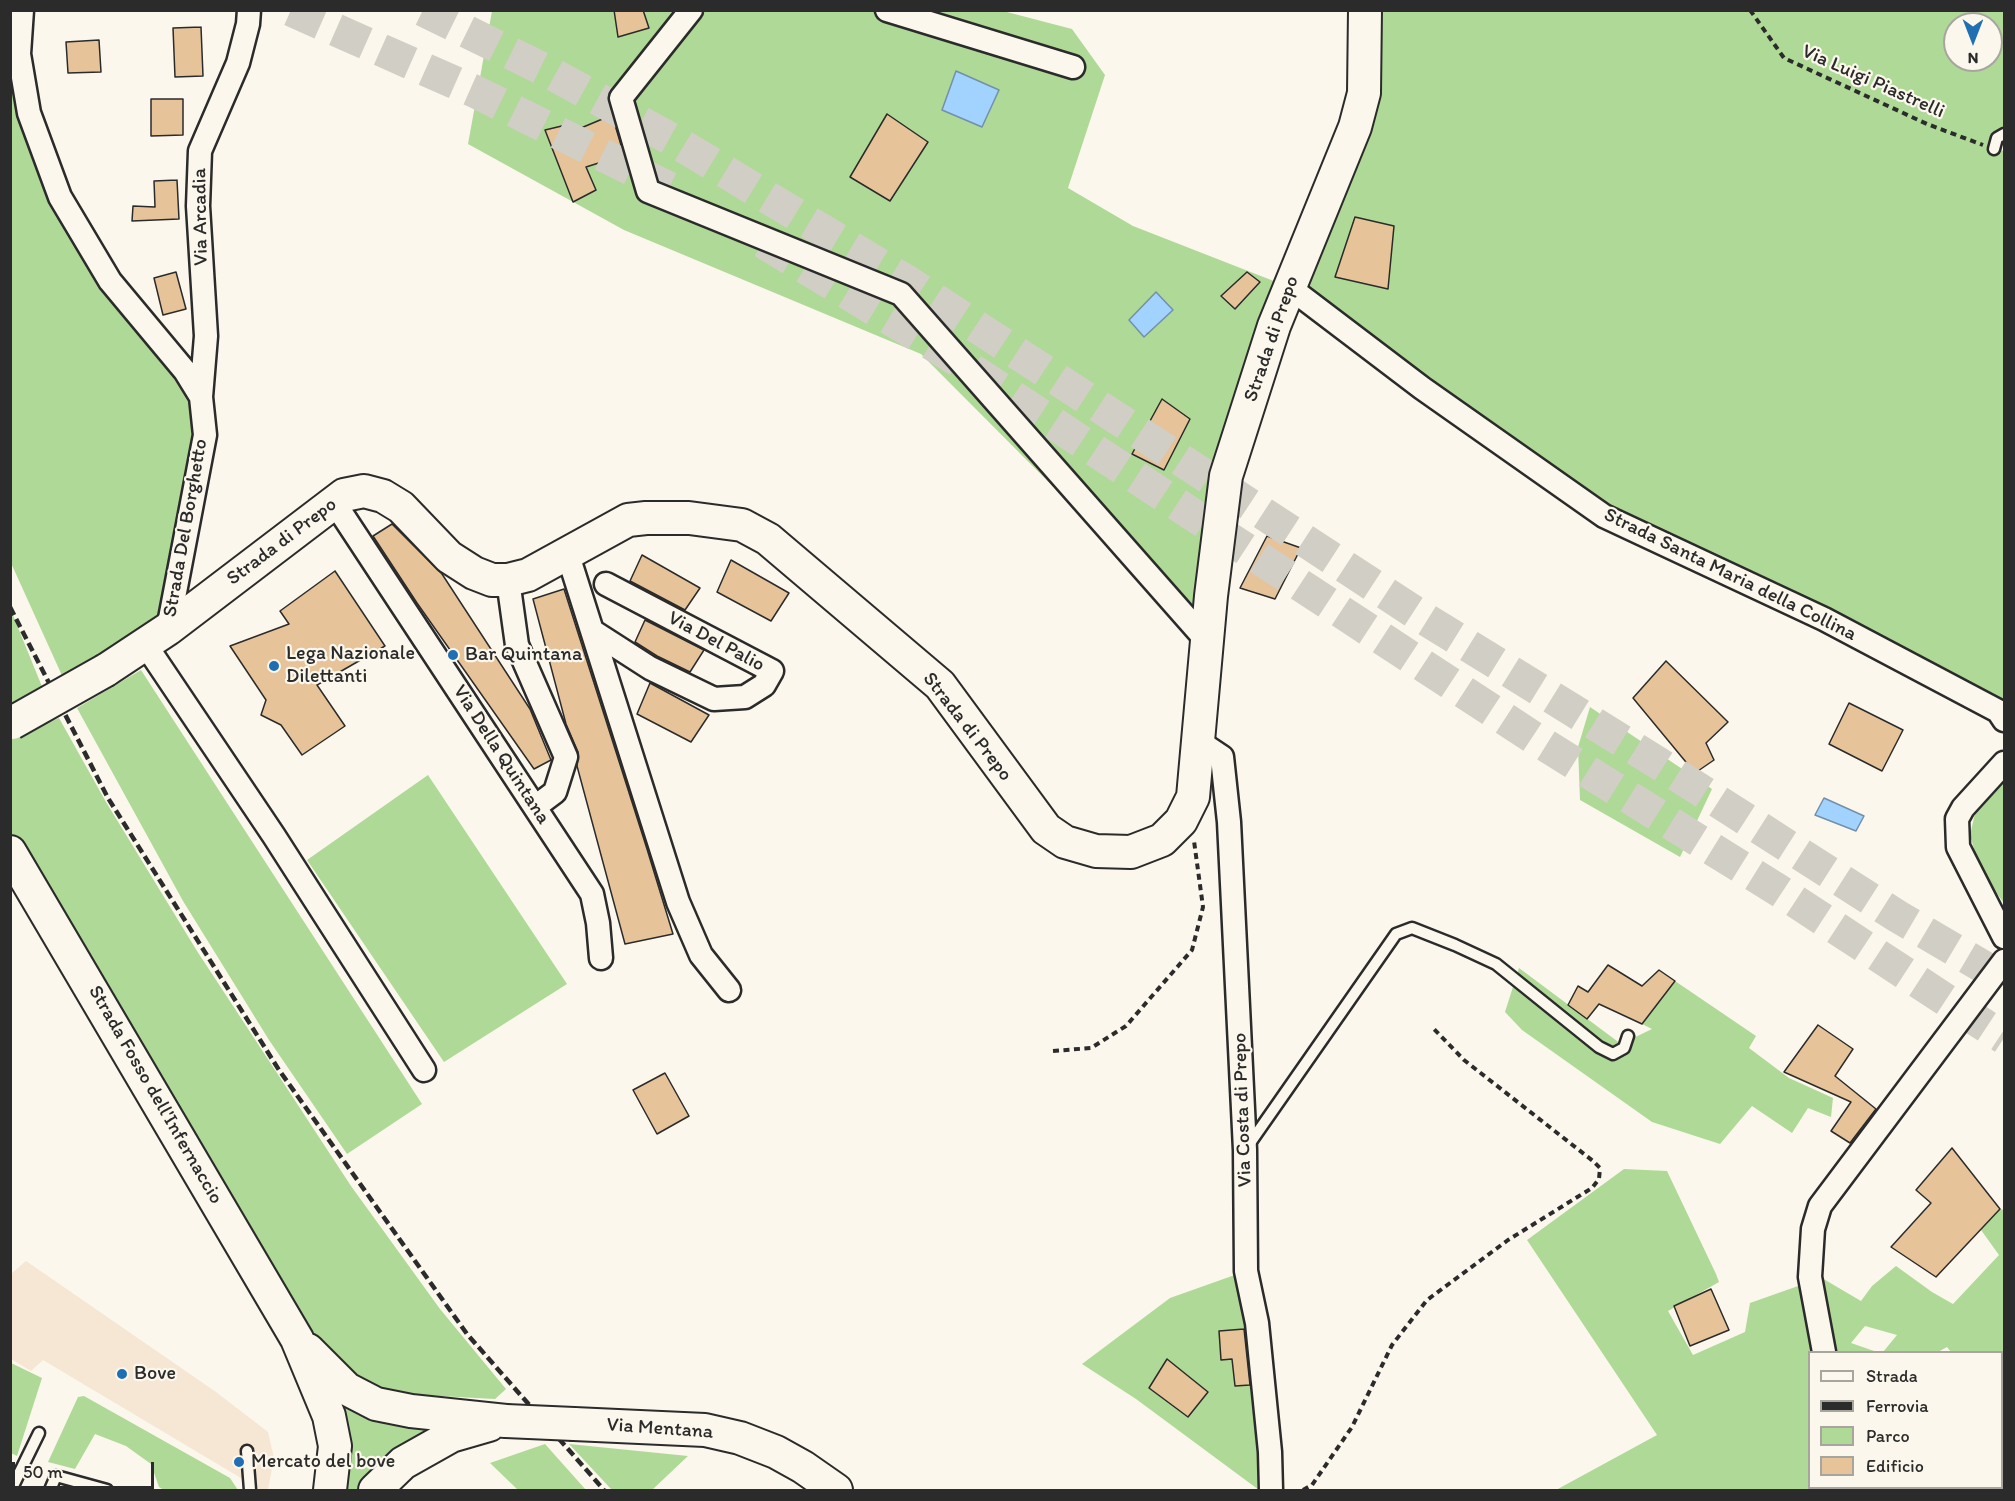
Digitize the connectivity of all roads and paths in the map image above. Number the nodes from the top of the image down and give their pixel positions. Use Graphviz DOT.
graph roads {
  1 [pos="22,10"];
  2 [pos="249,10"];
  3 [pos="691,10"];
  4 [pos="887,10"];
  5 [pos="1365,10"];
  6 [pos="1750,10"];
  7 [pos="1072,67"];
  8 [pos="2004,134"];
  9 [pos="1994,149"];
  10 [pos="1289,287"];
  11 [pos="201,396"];
  12 [pos="334,502"];
  13 [pos="567,552"];
  14 [pos="508,580"];
  15 [pos="606,584"];
  16 [pos="594,632"];
  17 [pos="156,637"];
  18 [pos="1207,641"];
  19 [pos="2004,720"];
  20 [pos="11,724"];
  21 [pos="1198,741"];
  22 [pos="2004,763"];
  23 [pos="535,807"];
  24 [pos="1181,821"];
  25 [pos="10,852"];
  26 [pos="1982,892"];
  27 [pos="2004,911"];
  28 [pos="2004,937"];
  29 [pos="601,958"];
  30 [pos="2004,961"];
  31 [pos="729,990"];
  32 [pos="1434,1029"];
  33 [pos="1628,1036"];
  34 [pos="1053,1051"];
  35 [pos="424,1070"];
  36 [pos="1245,1149"];
  37 [pos="297,1339"];
  38 [pos="1824,1351"];
  39 [pos="506,1421"];
  40 [pos="39,1433"];
  41 [pos="247,1451"];
  42 [pos="11,1491"];
  43 [pos="50,1491"];
  44 [pos="107,1491"];
  45 [pos="250,1491"];
  46 [pos="330,1491"];
  47 [pos="375,1491"];
  48 [pos="836,1491"];
  49 [pos="1271,1491"];
  50 [pos="1303,1491"];
  1 -- 11 [label="street, Strada Del Borghetto"];
  2 -- 11 [label="street, Via Arcadia"];
  3 -- 18 [label="street"];
  4 -- 7 [label="street"];
  5 -- 10 [label="street, Strada di Prepo"];
  6 -- 9 [label="path, Via Luigi Piastrelli"];
  8 -- 9 [label="lane"];
  10 -- 18 [label="street, Strada di Prepo"];
  10 -- 19 [label="street, Strada Santa Maria della Collina"];
  11 -- 17 [label="street, Strada Del Borghetto"];
  12 -- 14 [label="street, Strada di Prepo"];
  12 -- 17 [label="street, Strada di Prepo"];
  12 -- 23 [label="street, Via Della Quintana"];
  13 -- 14 [label="street, Strada di Prepo"];
  13 -- 16 [label="street"];
  13 -- 24 [label="street, Strada di Prepo"];
  14 -- 23 [label="street"];
  15 -- 16 [label="street, Via Del Palio"];
  16 -- 31 [label="street"];
  17 -- 20 [label="street, Strada di Prepo, bridge"];
  17 -- 35 [label="street"];
  18 -- 21 [label="street, Strada di Prepo"];
  21 -- 24 [label="street, Strada di Prepo"];
  21 -- 36 [label="street, Via Costa di Prepo"];
  22 -- 26 [label="street"];
  23 -- 29 [label="street, Via Della Quintana"];
  24 -- 34 [label="path"];
  25 -- 37 [label="street, Strada Fosso dell'Infernaccio"];
  26 -- 27 [label="lane"];
  26 -- 28 [label="street"];
  30 -- 38 [label="street"];
  32 -- 50 [label="path"];
  33 -- 36 [label="lane"];
  36 -- 49 [label="street, Via Costa di Prepo"];
  37 -- 39 [label="street, Via Mentana"];
  37 -- 46 [label="street"];
  39 -- 47 [label="street, Via Mentana"];
  39 -- 48 [label="street, Via Mentana, bridge"];
  40 -- 42 [label="lane"];
  41 -- 45 [label="lane"];
  43 -- 44 [label="lane"];
}
